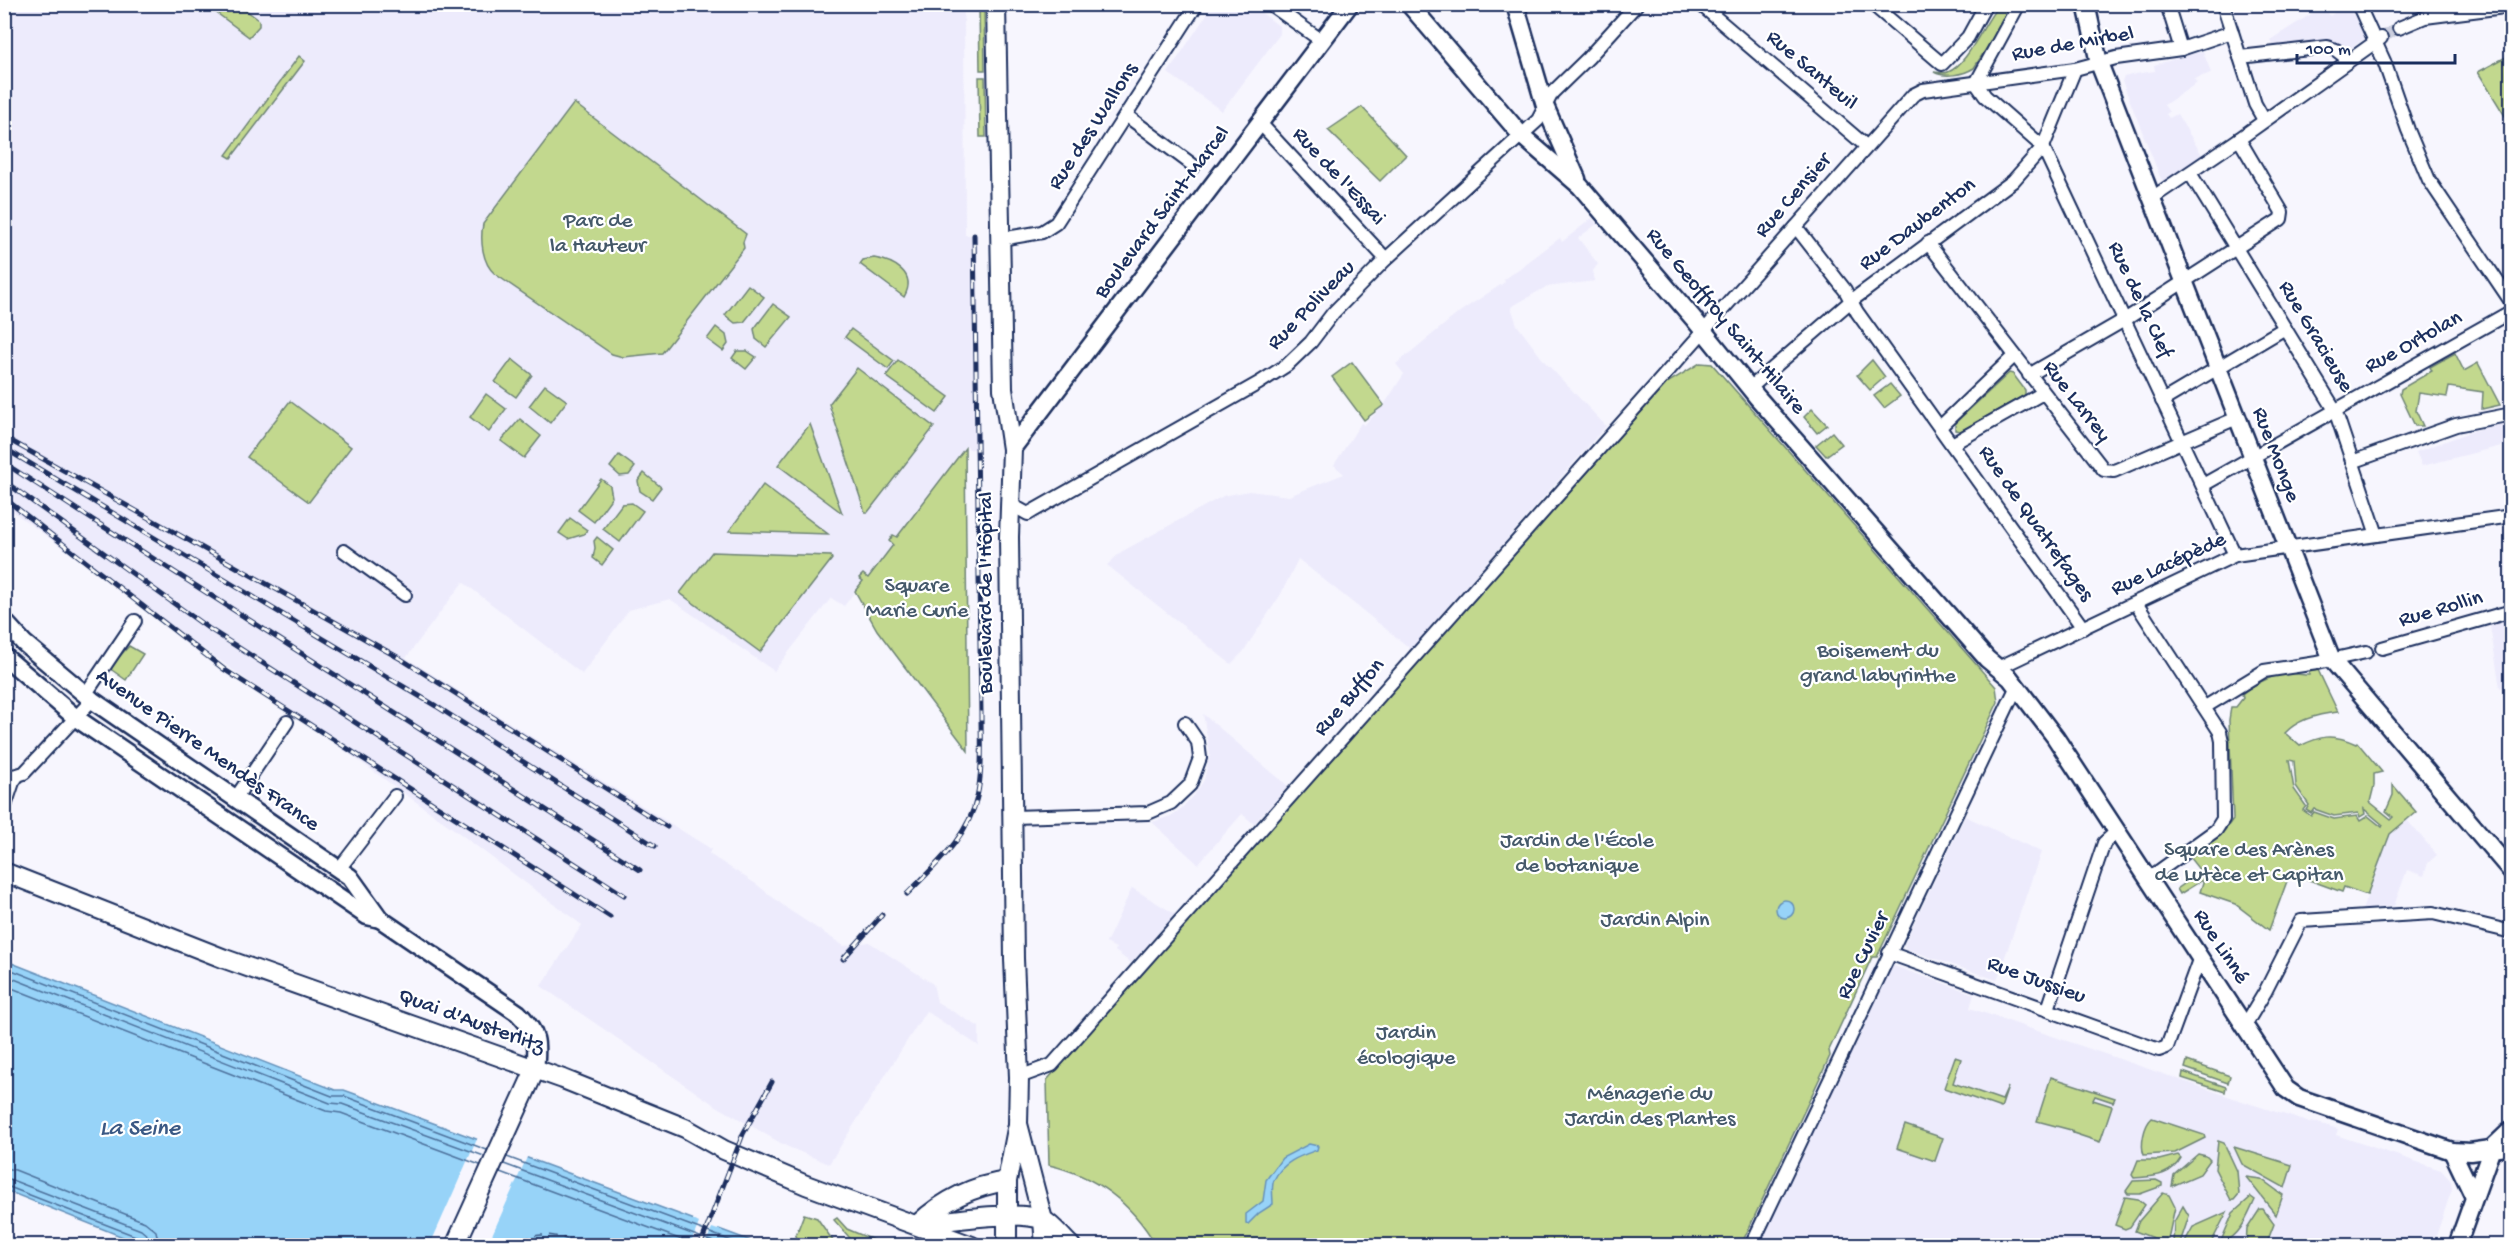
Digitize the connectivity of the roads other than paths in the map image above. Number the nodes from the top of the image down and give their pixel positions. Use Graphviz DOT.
graph roads {
  1 [pos="996,4"];
  2 [pos="1197,4"];
  3 [pos="1270,4"];
  4 [pos="1350,4"];
  5 [pos="1515,4"];
  6 [pos="1637,4"];
  7 [pos="1700,4"];
  8 [pos="1872,4"];
  9 [pos="1986,4"];
  10 [pos="2019,4"];
  11 [pos="2086,4"];
  12 [pos="2167,4"];
  13 [pos="2223,4"];
  14 [pos="2358,4"];
  15 [pos="1414,6"];
  16 [pos="2511,6"];
  17 [pos="2399,28"];
  18 [pos="2232,32"];
  19 [pos="2379,39"];
  20 [pos="1322,41"];
  21 [pos="2181,49"];
  22 [pos="2240,57"];
  23 [pos="2349,60"];
  24 [pos="2099,63"];
  25 [pos="2075,69"];
  26 [pos="1976,82"];
  27 [pos="1919,91"];
  28 [pos="1545,106"];
  29 [pos="1127,116"];
  30 [pos="2264,120"];
  31 [pos="1260,123"];
  32 [pos="1521,135"];
  33 [pos="2239,139"];
  34 [pos="1866,146"];
  35 [pos="2043,147"];
  36 [pos="1194,166"];
  37 [pos="2190,173"];
  38 [pos="1580,186"];
  39 [pos="2152,198"];
  40 [pos="1796,227"];
  41 [pos="1001,239"];
  42 [pos="1928,243"];
  43 [pos="2236,248"];
  44 [pos="1386,259"];
  45 [pos="2185,281"];
  46 [pos="1851,301"];
  47 [pos="2511,303"];
  48 [pos="2511,311"];
  49 [pos="2126,319"];
  50 [pos="2285,328"];
  51 [pos="1703,332"];
  52 [pos="2014,356"];
  53 [pos="2218,367"];
  54 [pos="2029,375"];
  55 [pos="1750,388"];
  56 [pos="2043,393"];
  57 [pos="2162,401"];
  58 [pos="2335,410"];
  59 [pos="2511,414"];
  60 [pos="2237,418"];
  61 [pos="1940,427"];
  62 [pos="2182,443"];
  63 [pos="1952,444"];
  64 [pos="1012,449"];
  65 [pos="2252,457"];
  66 [pos="2352,462"];
  67 [pos="2203,485"];
  68 [pos="1010,504"];
  69 [pos="2511,516"];
  70 [pos="2377,535"];
  71 [pos="2287,548"];
  72 [pos="344,551"];
  73 [pos="2235,555"];
  74 [pos="405,596"];
  75 [pos="2136,603"];
  76 [pos="2511,611"];
  77 [pos="4,621"];
  78 [pos="135,621"];
  79 [pos="2083,628"];
  80 [pos="2382,648"];
  81 [pos="2366,652"];
  82 [pos="4,656"];
  83 [pos="2332,660"];
  84 [pos="2000,669"];
  85 [pos="2016,686"];
  86 [pos="88,698"];
  87 [pos="2205,707"];
  88 [pos="76,718"];
  89 [pos="287,722"];
  90 [pos="1185,723"];
  91 [pos="4,774"];
  92 [pos="18,775"];
  93 [pos="395,796"];
  94 [pos="234,799"];
  95 [pos="4,809"];
  96 [pos="1012,817"];
  97 [pos="2116,832"];
  98 [pos="339,869"];
  99 [pos="4,872"];
  100 [pos="2511,872"];
  101 [pos="2148,879"];
  102 [pos="380,919"];
  103 [pos="2511,932"];
  104 [pos="1888,953"];
  105 [pos="2200,957"];
  106 [pos="2048,1009"];
  107 [pos="2244,1027"];
  108 [pos="536,1070"];
  109 [pos="1019,1077"];
  110 [pos="1018,1124"];
  111 [pos="2511,1129"];
  112 [pos="2511,1146"];
  113 [pos="2492,1148"];
  114 [pos="2452,1151"];
  115 [pos="1007,1181"];
  116 [pos="2475,1197"];
  117 [pos="1006,1217"];
  118 [pos="1043,1220"];
  119 [pos="918,1224"];
  120 [pos="455,1245"];
  121 [pos="972,1245"];
  122 [pos="1007,1245"];
  123 [pos="1045,1245"];
  124 [pos="1071,1245"];
  125 [pos="1750,1245"];
  126 [pos="2457,1245"];
  1 -- 41 [label="main road, Boulevard de l'Hôpital"];
  2 -- 29 [label="street, Rue des Wallons"];
  3 -- 20 [label="street"];
  4 -- 20 [label="street, Boulevard Saint-Marcel"];
  5 -- 28 [label="street"];
  6 -- 28 [label="street, Rue Poliveau"];
  7 -- 34 [label="street, Rue Santeuil"];
  8 -- 9 [label="street"];
  10 -- 26 [label="street"];
  11 -- 24 [label="street, Rue Monge"];
  12 -- 21 [label="street"];
  13 -- 18 [label="street"];
  14 -- 19 [label="street"];
  15 -- 32 [label="street, Rue Geoffroy Saint-Hilaire"];
  16 -- 17 [label="street"];
  18 -- 21 [label="street, Rue de Mirbel"];
  18 -- 22 [label="street"];
  19 -- 23 [label="street"];
  19 -- 47 [label="street"];
  20 -- 31 [label="street, Boulevard Saint-Marcel"];
  21 -- 24 [label="street, Rue de Mirbel"];
  22 -- 23 [label="street"];
  22 -- 30 [label="street"];
  23 -- 30 [label="street"];
  24 -- 25 [label="street, Rue de Mirbel"];
  24 -- 39 [label="street, Rue Monge"];
  25 -- 26 [label="street, Rue de Mirbel"];
  25 -- 35 [label="street, Rue Daubenton"];
  26 -- 27 [label="street, Rue de Mirbel"];
  26 -- 35 [label="street, Rue de la Clef"];
  27 -- 34 [label="street, Rue Censier"];
  28 -- 32 [label="street, Rue Poliveau"];
  28 -- 38 [label="street"];
  29 -- 36 [label="street"];
  29 -- 41 [label="street, Rue des Wallons"];
  30 -- 33 [label="street"];
  31 -- 44 [label="street, Rue de l'Essai"];
  31 -- 64 [label="street, Boulevard Saint-Marcel"];
  32 -- 38 [label="street, Rue Geoffroy Saint-Hilaire"];
  32 -- 44 [label="street, Rue Poliveau"];
  33 -- 37 [label="street"];
  33 -- 43 [label="street"];
  34 -- 40 [label="street, Rue Censier"];
  35 -- 42 [label="street, Rue Daubenton"];
  35 -- 49 [label="street, Rue de la Clef"];
  37 -- 39 [label="street"];
  37 -- 43 [label="street, Rue Gracieuse"];
  38 -- 51 [label="street, Rue Geoffroy Saint-Hilaire"];
  39 -- 45 [label="street, Rue Monge"];
  40 -- 46 [label="street, Rue de Quatrefages"];
  40 -- 51 [label="street, Rue Censier"];
  41 -- 64 [label="main road, Boulevard de l'Hôpital"];
  42 -- 46 [label="street, Rue Daubenton"];
  42 -- 52 [label="street, Rue Larrey"];
  43 -- 45 [label="street"];
  43 -- 50 [label="street, Rue Gracieuse"];
  44 -- 68 [label="street, Rue Poliveau"];
  45 -- 49 [label="street"];
  45 -- 53 [label="street, Rue Monge"];
  46 -- 55 [label="street, Rue Daubenton"];
  46 -- 61 [label="street, Rue de Quatrefages"];
  48 -- 58 [label="street, Rue Ortolan"];
  49 -- 54 [label="street"];
  49 -- 57 [label="street, Rue de la Clef"];
  50 -- 53 [label="street"];
  50 -- 58 [label="street, Rue Gracieuse"];
  51 -- 55 [label="street, Rue Geoffroy Saint-Hilaire"];
  51 -- 109 [label="street, Rue Buffon"];
  52 -- 54 [label="street, Rue Larrey"];
  52 -- 61 [label="street"];
  53 -- 57 [label="street"];
  53 -- 60 [label="street, Rue Monge"];
  54 -- 56 [label="street, Rue Larrey"];
  55 -- 84 [label="street, Rue Geoffroy Saint-Hilaire"];
  56 -- 62 [label="street, Rue Larrey"];
  56 -- 63 [label="street"];
  57 -- 62 [label="street, Rue de la Clef"];
  58 -- 65 [label="street, Rue Ortolan"];
  58 -- 66 [label="street, Rue Gracieuse"];
  59 -- 66 [label="street"];
  60 -- 62 [label="street, Rue Larrey"];
  60 -- 65 [label="street, Rue Monge"];
  61 -- 63 [label="street, Rue de Quatrefages"];
  62 -- 67 [label="street, Rue de la Clef"];
  63 -- 79 [label="street, Rue de Quatrefages"];
  64 -- 68 [label="main road, Boulevard de l'Hôpital"];
  65 -- 67 [label="street, Rue Ortolan"];
  65 -- 71 [label="street, Rue Monge"];
  66 -- 70 [label="street, Rue Gracieuse"];
  67 -- 73 [label="street, Rue de la Clef"];
  68 -- 96 [label="main road, Boulevard de l'Hôpital"];
  69 -- 70 [label="street, Rue Lacépède"];
  70 -- 71 [label="street, Rue Lacépède"];
  71 -- 73 [label="street, Rue Lacépède"];
  71 -- 83 [label="street, Rue Monge"];
  72 -- 74 [label="street"];
  73 -- 75 [label="street, Rue Lacépède"];
  75 -- 79 [label="street, Rue Lacépède"];
  75 -- 87 [label="street"];
  76 -- 80 [label="street, Rue Rollin"];
  77 -- 86 [label="street, Avenue Pierre Mendès France"];
  78 -- 86 [label="street"];
  79 -- 84 [label="street, Rue Lacépède"];
  81 -- 83 [label="street"];
  82 -- 88 [label="street, Avenue Pierre Mendès France"];
  83 -- 87 [label="street"];
  83 -- 100 [label="street, Rue Monge"];
  84 -- 85 [label="street, Rue Linné"];
  85 -- 97 [label="street, Rue Linné"];
  85 -- 104 [label="street, Rue Cuvier"];
  86 -- 88 [label="street"];
  86 -- 94 [label="street, Avenue Pierre Mendès France"];
  87 -- 101 [label="street"];
  88 -- 92 [label="street"];
  88 -- 102 [label="street, Avenue Pierre Mendès France"];
  89 -- 94 [label="street"];
  90 -- 96 [label="street"];
  91 -- 92 [label="street"];
  92 -- 95 [label="street"];
  93 -- 98 [label="street"];
  94 -- 98 [label="street, Avenue Pierre Mendès France"];
  96 -- 109 [label="main road, Boulevard de l'Hôpital"];
  97 -- 101 [label="street, Rue Linné"];
  97 -- 106 [label="street"];
  98 -- 102 [label="street, Avenue Pierre Mendès France"];
  99 -- 108 [label="main road, Quai d'Austerlitz"];
  101 -- 105 [label="street, Rue Linné"];
  102 -- 108 [label="street, Avenue Pierre Mendès France"];
  103 -- 107 [label="street"];
  104 -- 106 [label="street, Rue Jussieu"];
  104 -- 125 [label="street, Rue Cuvier"];
  105 -- 106 [label="street, Rue Jussieu"];
  105 -- 107 [label="street, Rue Linné"];
  107 -- 114 [label="street, Rue Linné"];
  108 -- 119 [label="main road, Quai d'Austerlitz"];
  108 -- 120 [label="main road"];
  109 -- 110 [label="main road, Boulevard de l'Hôpital"];
  110 -- 115 [label="main road"];
  110 -- 118 [label="main road, Boulevard de l'Hôpital"];
  111 -- 113 [label="street"];
  112 -- 113 [label="street"];
  113 -- 114 [label="street"];
  113 -- 116 [label="street"];
  114 -- 116 [label="street"];
  115 -- 117 [label="main road"];
  115 -- 119 [label="main road"];
  116 -- 126 [label="street"];
  117 -- 118 [label="main road"];
  117 -- 119 [label="main road"];
  117 -- 122 [label="main road"];
  118 -- 123 [label="main road, Boulevard de l'Hôpital"];
  118 -- 124 [label="main road"];
  119 -- 121 [label="main road, Quai d'Austerlitz"];
}
